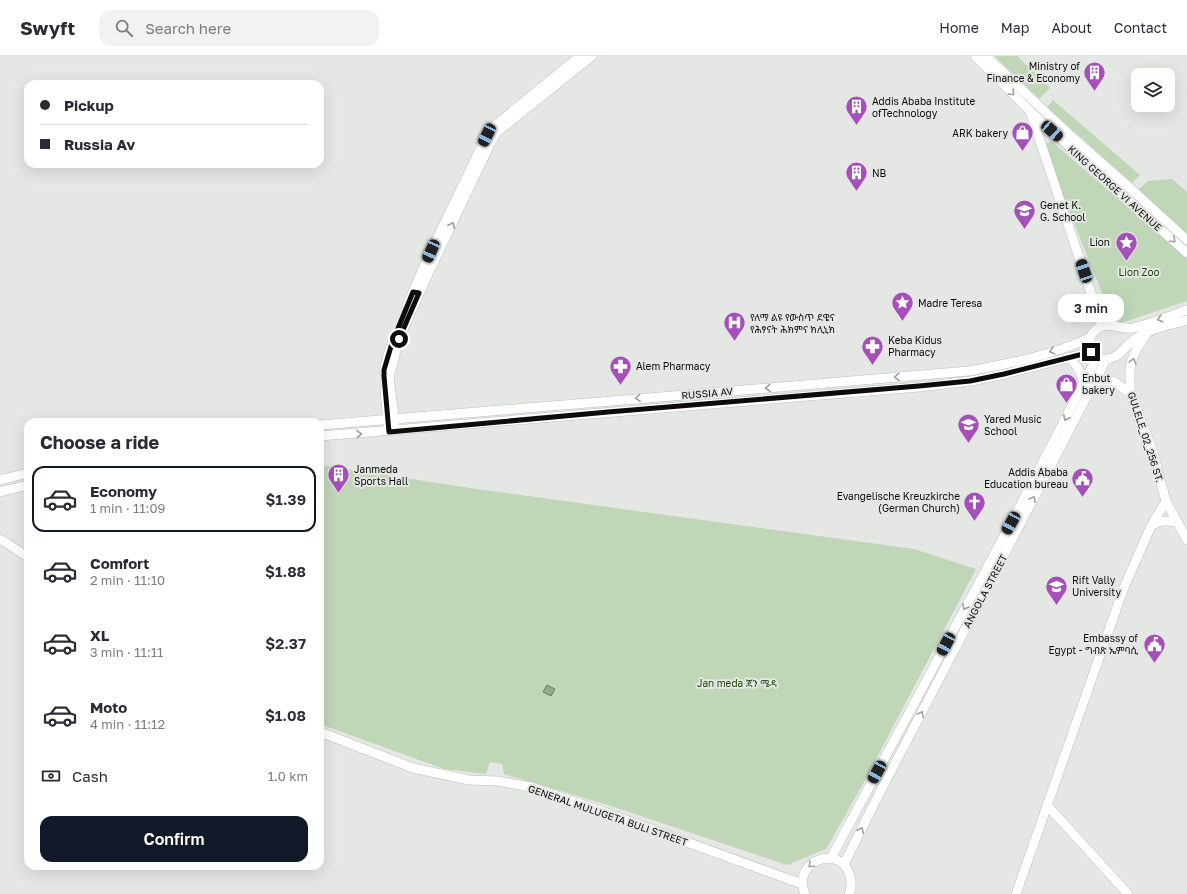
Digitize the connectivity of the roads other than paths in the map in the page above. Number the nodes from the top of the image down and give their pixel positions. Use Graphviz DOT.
graph roads {
  1 [pos="580,56"];
  2 [pos="592,56"];
  3 [pos="975,56"];
  4 [pos="986,56"];
  5 [pos="1032,99"];
  6 [pos="1030,111"];
  7 [pos="495,130"];
  8 [pos="1112,178"];
  9 [pos="1187,240"];
  10 [pos="1187,253"];
  11 [pos="1187,310"];
  12 [pos="1187,320"];
  13 [pos="1102,326"];
  14 [pos="1148,332"];
  15 [pos="1089,338"];
  16 [pos="1068,357"];
  17 [pos="1097,357"];
  18 [pos="969,371"];
  19 [pos="918,375"];
  20 [pos="970,381"];
  21 [pos="1095,381"];
  22 [pos="1084,383"];
  23 [pos="919,386"];
  24 [pos="1130,393"];
  25 [pos="391,419"];
  26 [pos="324,425"];
  27 [pos="392,431"];
  28 [pos="324,436"];
  29 [pos="24,474"];
  30 [pos="0,480"];
  31 [pos="24,486"];
  32 [pos="0,492"];
  33 [pos="1166,501"];
  34 [pos="1178,523"];
  35 [pos="1151,526"];
  36 [pos="0,539"];
  37 [pos="1187,540"];
  38 [pos="24,554"];
  39 [pos="324,734"];
  40 [pos="867,791"];
  41 [pos="878,796"];
  42 [pos="1047,805"];
  43 [pos="831,858"];
  44 [pos="844,864"];
  45 [pos="803,891"];
  46 [pos="849,894"];
  47 [pos="1016,894"];
  48 [pos="1128,894"];
  1 -- 7 [label="main road"];
  2 -- 7 [label="main road"];
  3 -- 6 [label="main road, KING GEORGE VI AVENUE, one-way"];
  4 -- 5 [label="main road, KING GEORGE VI AVENUE"];
  5 -- 6 [label="main road"];
  5 -- 8 [label="main road, KING GEORGE VI AVENUE"];
  6 -- 8 [label="main road, KING GEORGE VI AVENUE"];
  6 -- 13 [label="main road"];
  7 -- 25 [label="main road"];
  8 -- 9 [label="main road, KING GEORGE VI AVENUE"];
  8 -- 10 [label="main road, KING GEORGE VI AVENUE, one-way"];
  11 -- 13 [label="main road, one-way"];
  12 -- 14 [label="main road"];
  13 -- 15 [label="main road, RUSSIA AV"];
  14 -- 17 [label="main road, RUSSIA AV"];
  24 -- 14 [label="main road, GULELE_02_256 ST., one-way"];
  15 -- 17 [label="main road"];
  15 -- 18 [label="main road, RUSSIA AV, one-way"];
  16 -- 17 [label="main road, RUSSIA AV"];
  16 -- 20 [label="main road, RUSSIA AV"];
  16 -- 22 [label="main road"];
  17 -- 21 [label="main road, ANGOLA STREET"];
  17 -- 22 [label="main road"];
  18 -- 19 [label="main road, RUSSIA AV"];
  18 -- 20 [label="main road"];
  19 -- 23 [label="main road"];
  19 -- 25 [label="main road, RUSSIA AV, one-way"];
  20 -- 23 [label="main road, RUSSIA AV"];
  21 -- 24 [label="main road"];
  41 -- 21 [label="main road, ANGOLA STREET, one-way"];
  22 -- 40 [label="main road, one-way"];
  23 -- 27 [label="main road, RUSSIA AV"];
  24 -- 33 [label="main road, GULELE_02_256 ST."];
  25 -- 26 [label="main road, RUSSIA AV"];
  25 -- 27 [label="main road"];
  28 -- 27 [label="main road, RUSSIA AV, one-way"];
  29 -- 30 [label="main road"];
  31 -- 32 [label="main road"];
  33 -- 34 [label="main road, GULELE_02_256 ST."];
  33 -- 35 [label="main road"];
  34 -- 35 [label="main road"];
  34 -- 37 [label="main road, GULELE_02_256 ST."];
  35 -- 42 [label="main road"];
  36 -- 38 [label="main road"];
  39 -- 45 [label="main road, GENERAL MULUGETA BULI STREET"];
  40 -- 41 [label="main road"];
  40 -- 43 [label="main road"];
  44 -- 41 [label="main road, ANGOLA STREET, one-way"];
  42 -- 47 [label="main road"];
  42 -- 48 [label="main road"];
  43 -- 44 [label="main road"];
  43 -- 45 [label="main road, one-way"];
  44 -- 46 [label="main road"];
}
